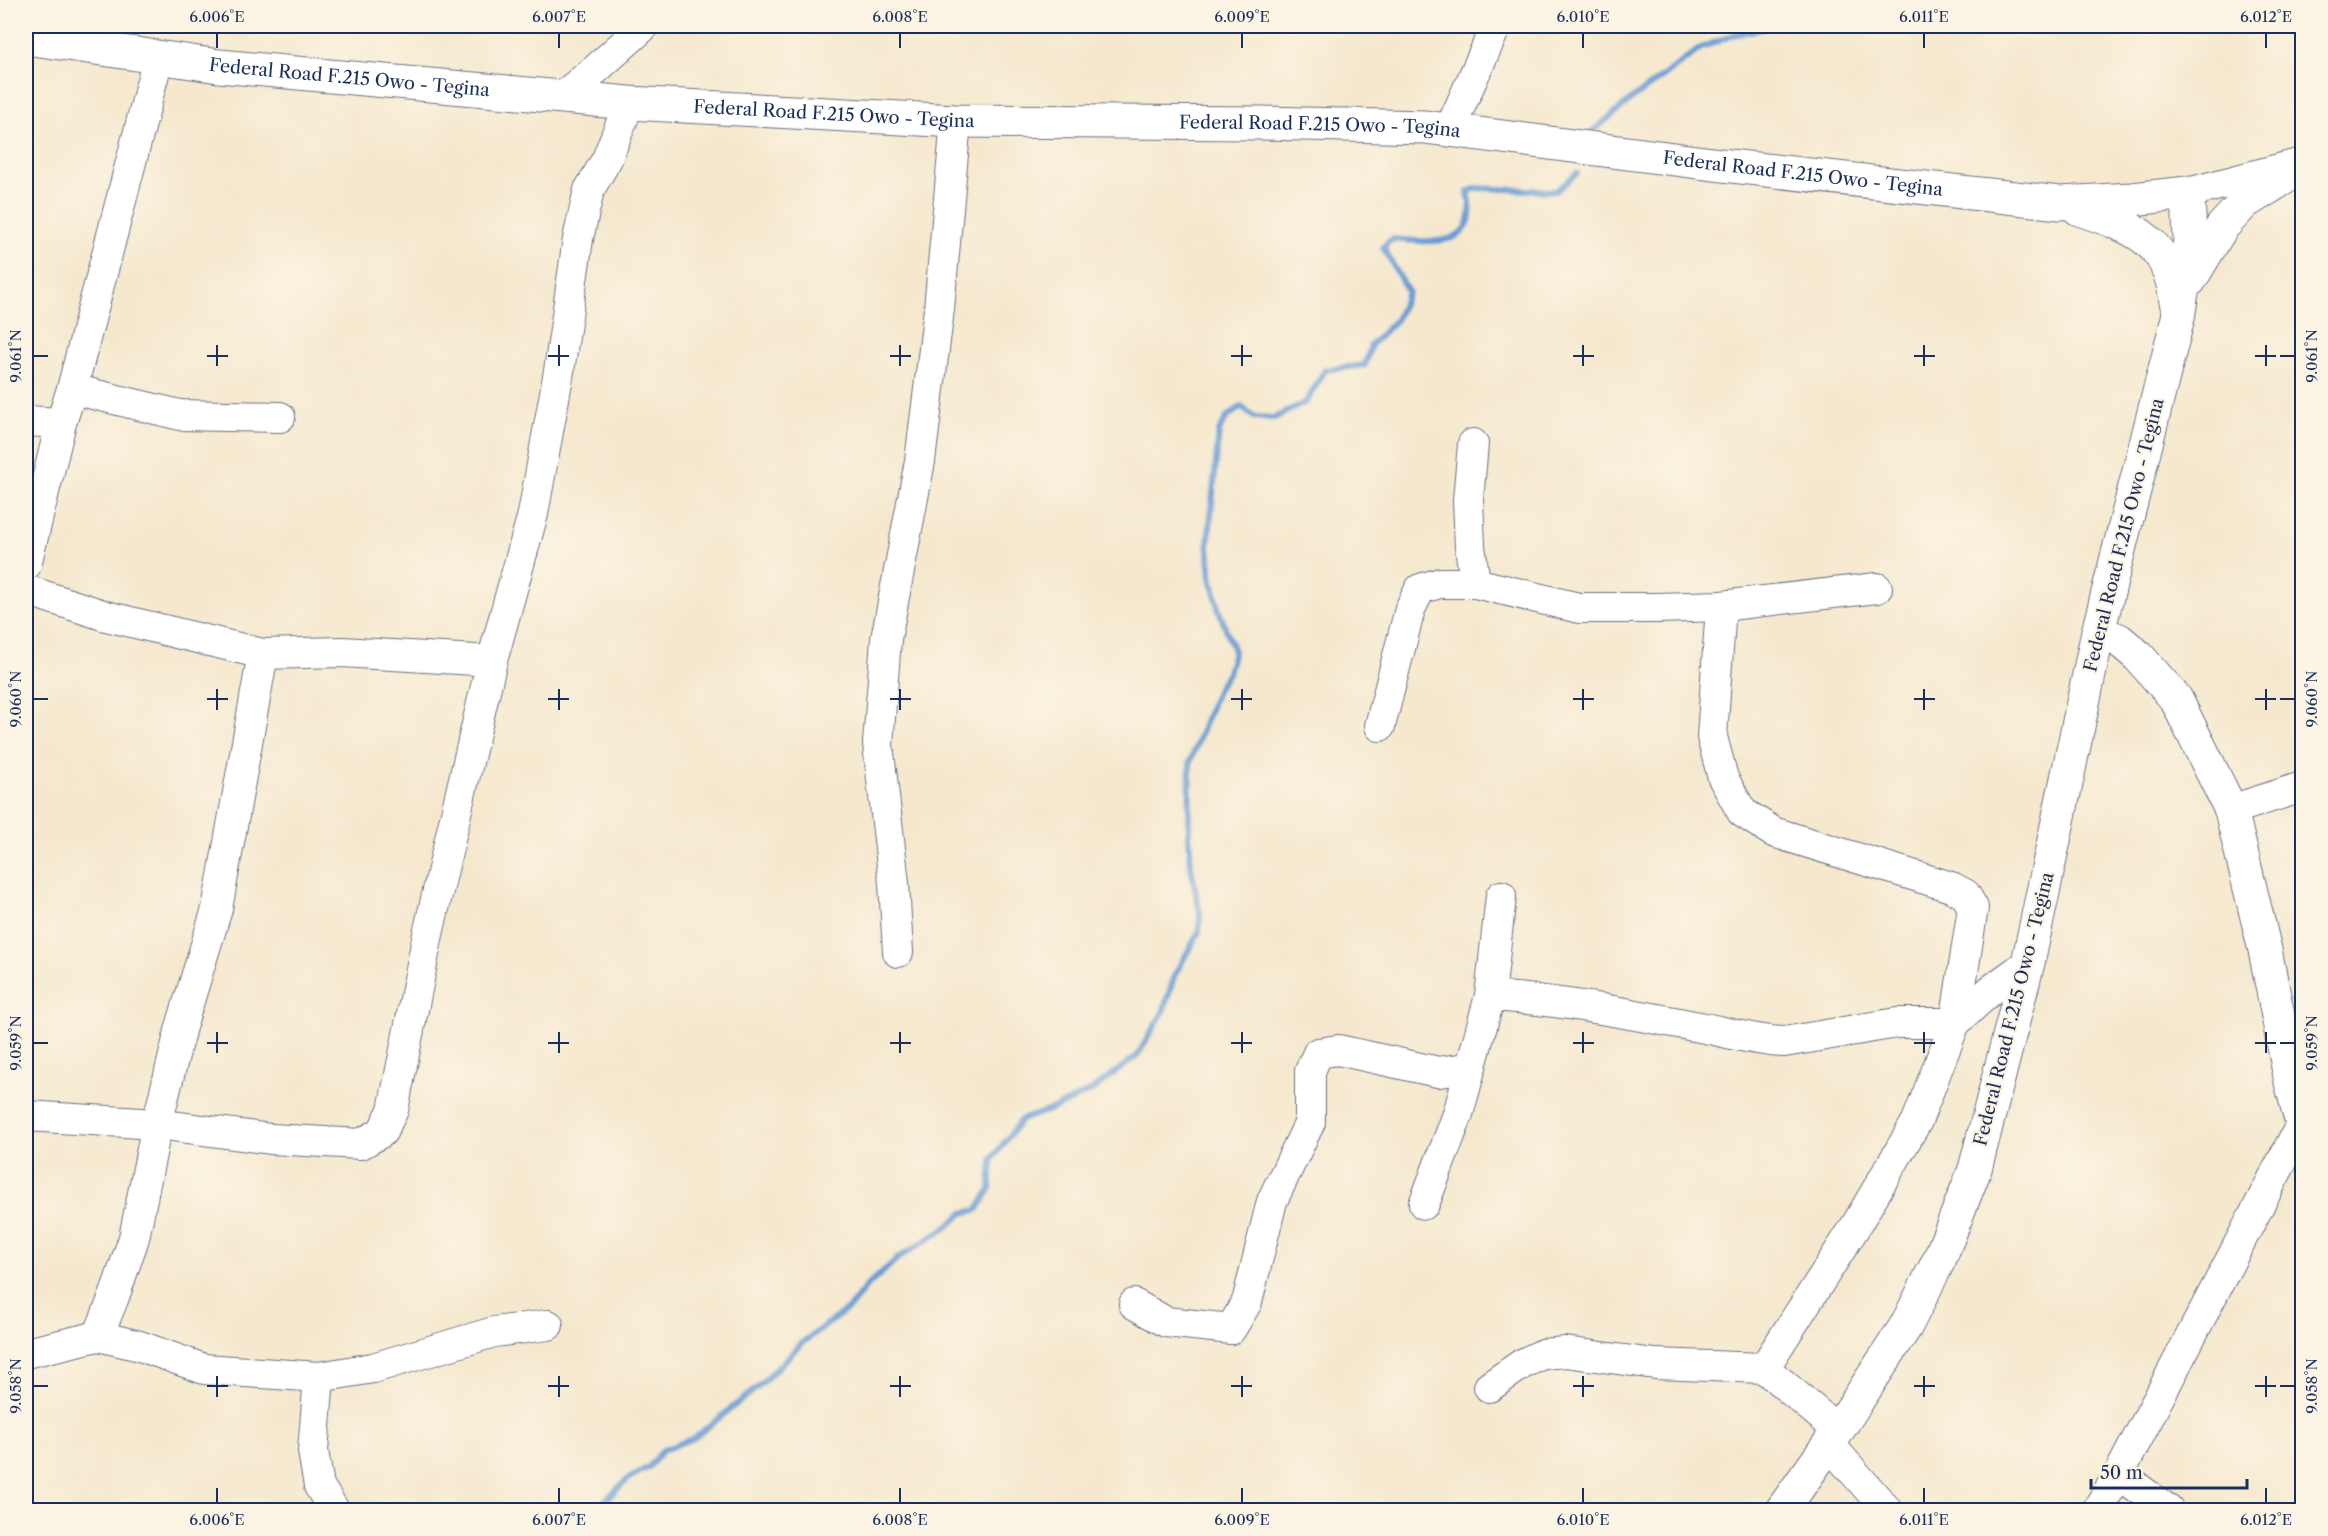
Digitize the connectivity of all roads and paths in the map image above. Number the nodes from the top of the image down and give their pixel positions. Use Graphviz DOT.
graph roads {
  1 [pos="645,26"];
  2 [pos="1496,26"];
  3 [pos="74,36"];
  4 [pos="26,38"];
  5 [pos="158,58"];
  6 [pos="560,98"];
  7 [pos="629,103"];
  8 [pos="956,121"];
  9 [pos="1450,129"];
  10 [pos="2302,165"];
  11 [pos="2188,193"];
  12 [pos="2060,203"];
  13 [pos="2180,306"];
  14 [pos="72,389"];
  15 [pos="280,417"];
  16 [pos="26,422"];
  17 [pos="61,423"];
  18 [pos="1473,444"];
  19 [pos="26,565"];
  20 [pos="1475,583"];
  21 [pos="1877,588"];
  22 [pos="26,590"];
  23 [pos="1721,606"];
  24 [pos="2098,632"];
  25 [pos="263,654"];
  26 [pos="492,661"];
  27 [pos="1380,726"];
  28 [pos="2302,787"];
  29 [pos="2231,810"];
  30 [pos="1501,896"];
  31 [pos="898,952"];
  32 [pos="2028,963"];
  33 [pos="1491,996"];
  34 [pos="1954,1023"];
  35 [pos="1470,1068"];
  36 [pos="2297,1080"];
  37 [pos="26,1116"];
  38 [pos="2302,1123"];
  39 [pos="157,1124"];
  40 [pos="1424,1204"];
  41 [pos="1134,1304"];
  42 [pos="548,1325"];
  43 [pos="98,1336"];
  44 [pos="26,1353"];
  45 [pos="1764,1368"];
  46 [pos="319,1377"];
  47 [pos="1490,1387"];
  48 [pos="1834,1437"];
  49 [pos="2119,1474"];
  50 [pos="334,1510"];
  51 [pos="1782,1510"];
  52 [pos="1887,1510"];
  53 [pos="2097,1510"];
  54 [pos="2168,1510"];
  1 -- 6 [label="street"];
  2 -- 9 [label="street"];
  3 -- 4 [label="main road, Federal Road F.215 Owo - Tegina"];
  3 -- 5 [label="main road, Federal Road F.215 Owo - Tegina"];
  5 -- 6 [label="main road, Federal Road F.215 Owo - Tegina"];
  5 -- 14 [label="street"];
  6 -- 7 [label="main road, Federal Road F.215 Owo - Tegina"];
  7 -- 8 [label="main road, Federal Road F.215 Owo - Tegina"];
  7 -- 26 [label="street"];
  8 -- 9 [label="main road, Federal Road F.215 Owo - Tegina"];
  8 -- 31 [label="street"];
  9 -- 12 [label="main road, Federal Road F.215 Owo - Tegina"];
  10 -- 11 [label="street"];
  10 -- 13 [label="main road"];
  11 -- 12 [label="main road, Federal Road F.215 Owo - Tegina"];
  11 -- 13 [label="main road, Federal Road F.215 Owo - Tegina"];
  12 -- 13 [label="main road"];
  13 -- 24 [label="main road, Federal Road F.215 Owo - Tegina"];
  14 -- 15 [label="street"];
  14 -- 17 [label="street"];
  16 -- 17 [label="street"];
  17 -- 19 [label="street"];
  18 -- 20 [label="street"];
  20 -- 23 [label="street"];
  20 -- 27 [label="street"];
  21 -- 23 [label="street"];
  22 -- 25 [label="street"];
  23 -- 34 [label="street"];
  24 -- 29 [label="main road"];
  24 -- 32 [label="main road, Federal Road F.215 Owo - Tegina"];
  25 -- 26 [label="street"];
  25 -- 39 [label="street"];
  26 -- 39 [label="street"];
  28 -- 29 [label="street"];
  29 -- 36 [label="main road"];
  30 -- 33 [label="street"];
  32 -- 34 [label="street"];
  32 -- 48 [label="main road, Federal Road F.215 Owo - Tegina"];
  33 -- 34 [label="street"];
  33 -- 35 [label="street"];
  34 -- 45 [label="street"];
  35 -- 40 [label="street"];
  35 -- 41 [label="street"];
  36 -- 38 [label="main road"];
  37 -- 39 [label="street"];
  38 -- 49 [label="street"];
  39 -- 43 [label="street"];
  42 -- 46 [label="street"];
  43 -- 44 [label="street"];
  43 -- 46 [label="street"];
  45 -- 47 [label="street"];
  45 -- 48 [label="street"];
  46 -- 50 [label="street"];
  48 -- 51 [label="main road, Federal Road F.215 Owo - Tegina"];
  48 -- 52 [label="street"];
  49 -- 53 [label="street"];
  49 -- 54 [label="street"];
}
